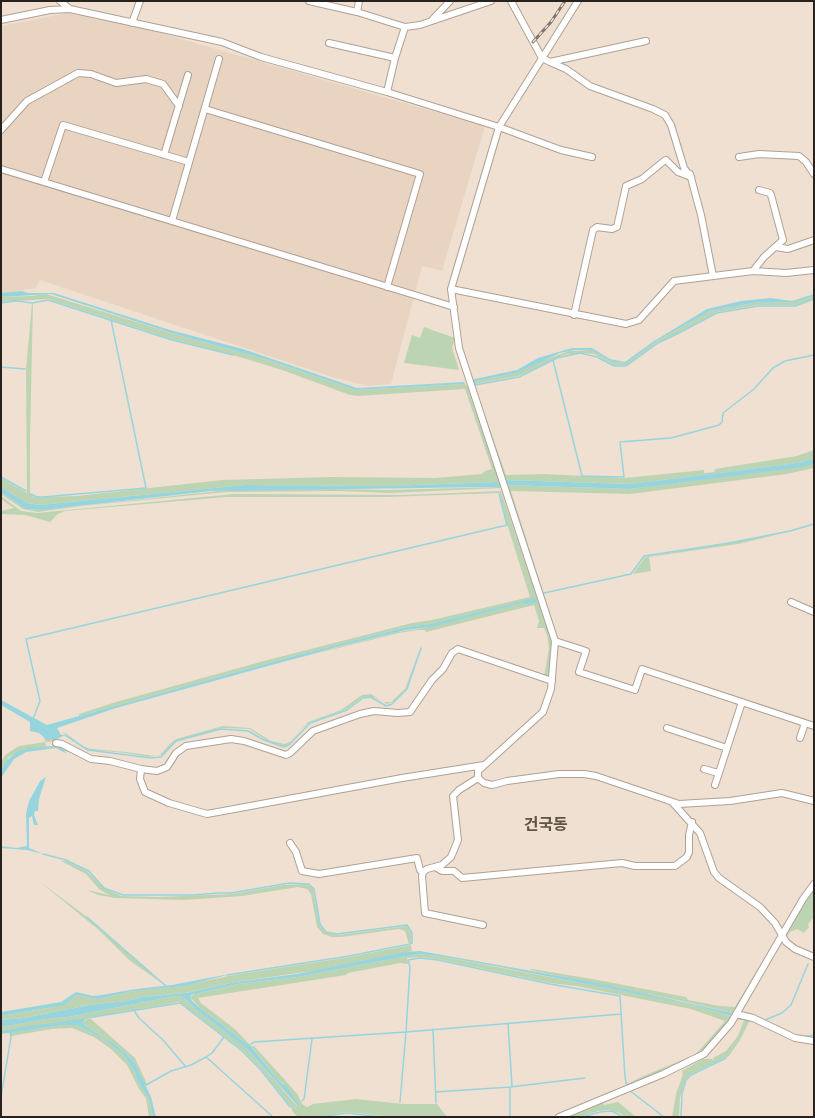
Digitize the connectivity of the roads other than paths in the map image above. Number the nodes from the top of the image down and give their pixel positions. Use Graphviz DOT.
graph roads {
  1 [pos="60,1"];
  2 [pos="140,1"];
  3 [pos="309,1"];
  4 [pos="359,1"];
  5 [pos="450,1"];
  6 [pos="491,1"];
  7 [pos="511,1"];
  8 [pos="578,1"];
  9 [pos="70,9"];
  10 [pos="357,12"];
  11 [pos="1,20"];
  12 [pos="430,22"];
  13 [pos="132,23"];
  14 [pos="405,28"];
  15 [pos="646,41"];
  16 [pos="329,43"];
  17 [pos="219,58"];
  18 [pos="395,58"];
  19 [pos="542,58"];
  20 [pos="550,62"];
  21 [pos="188,75"];
  22 [pos="387,92"];
  23 [pos="179,106"];
  24 [pos="205,109"];
  25 [pos="499,127"];
  26 [pos="1,130"];
  27 [pos="164,155"];
  28 [pos="592,157"];
  29 [pos="739,157"];
  30 [pos="189,162"];
  31 [pos="688,165"];
  32 [pos="1,169"];
  33 [pos="814,174"];
  34 [pos="691,177"];
  35 [pos="44,182"];
  36 [pos="759,190"];
  37 [pos="172,221"];
  38 [pos="814,240"];
  39 [pos="776,247"];
  40 [pos="814,270"];
  41 [pos="753,271"];
  42 [pos="713,276"];
  43 [pos="387,287"];
  44 [pos="451,289"];
  45 [pos="454,307"];
  46 [pos="574,315"];
  47 [pos="791,602"];
  48 [pos="814,612"];
  49 [pos="555,641"];
  50 [pos="552,681"];
  51 [pos="742,702"];
  52 [pos="805,723"];
  53 [pos="814,726"];
  54 [pos="667,728"];
  55 [pos="800,738"];
  56 [pos="56,743"];
  57 [pos="727,748"];
  58 [pos="484,765"];
  59 [pos="704,768"];
  60 [pos="141,769"];
  61 [pos="718,773"];
  62 [pos="478,778"];
  63 [pos="714,785"];
  64 [pos="814,801"];
  65 [pos="673,802"];
  66 [pos="692,822"];
  67 [pos="290,843"];
  68 [pos="435,867"];
  69 [pos="423,872"];
  70 [pos="814,884"];
  71 [pos="483,925"];
  72 [pos="781,936"];
  73 [pos="814,956"];
  74 [pos="736,1014"];
  75 [pos="814,1041"];
  76 [pos="559,1117"];
  1 -- 9 [label="street"];
  2 -- 13 [label="street"];
  3 -- 10 [label="street"];
  4 -- 10 [label="street"];
  5 -- 12 [label="street"];
  6 -- 12 [label="street"];
  7 -- 19 [label="street"];
  8 -- 19 [label="street"];
  9 -- 11 [label="street"];
  9 -- 13 [label="street"];
  10 -- 14 [label="street"];
  12 -- 14 [label="street"];
  13 -- 22 [label="street"];
  14 -- 18 [label="street"];
  15 -- 20 [label="street"];
  16 -- 18 [label="street"];
  17 -- 24 [label="street"];
  18 -- 22 [label="street"];
  19 -- 20 [label="street"];
  19 -- 25 [label="street"];
  20 -- 34 [label="street"];
  21 -- 23 [label="street"];
  22 -- 25 [label="street"];
  23 -- 26 [label="street"];
  23 -- 27 [label="street"];
  24 -- 30 [label="street"];
  24 -- 43 [label="street"];
  25 -- 28 [label="street"];
  25 -- 44 [label="street"];
  27 -- 30 [label="street"];
  27 -- 35 [label="street"];
  29 -- 33 [label="street"];
  30 -- 37 [label="street"];
  31 -- 34 [label="street"];
  32 -- 35 [label="street"];
  34 -- 42 [label="street"];
  34 -- 46 [label="street"];
  35 -- 37 [label="street"];
  36 -- 39 [label="street"];
  37 -- 43 [label="street"];
  38 -- 39 [label="street"];
  39 -- 41 [label="street"];
  40 -- 41 [label="street"];
  41 -- 42 [label="street"];
  42 -- 46 [label="street"];
  43 -- 45 [label="street"];
  44 -- 45 [label="street"];
  44 -- 46 [label="street"];
  45 -- 49 [label="street"];
  47 -- 48 [label="street"];
  49 -- 50 [label="street"];
  49 -- 51 [label="street"];
  50 -- 58 [label="street"];
  50 -- 60 [label="street"];
  51 -- 52 [label="street"];
  51 -- 57 [label="street"];
  52 -- 53 [label="street"];
  52 -- 55 [label="street"];
  54 -- 57 [label="street"];
  56 -- 60 [label="street"];
  57 -- 61 [label="street"];
  58 -- 60 [label="street"];
  58 -- 62 [label="street"];
  59 -- 61 [label="street"];
  61 -- 63 [label="street"];
  62 -- 65 [label="street"];
  62 -- 68 [label="street"];
  64 -- 65 [label="street"];
  65 -- 66 [label="street"];
  66 -- 68 [label="street"];
  66 -- 72 [label="street"];
  67 -- 69 [label="street"];
  68 -- 69 [label="street"];
  69 -- 71 [label="street"];
  70 -- 72 [label="street"];
  72 -- 73 [label="street"];
  72 -- 74 [label="street"];
  74 -- 75 [label="street"];
  74 -- 76 [label="street"];
}
